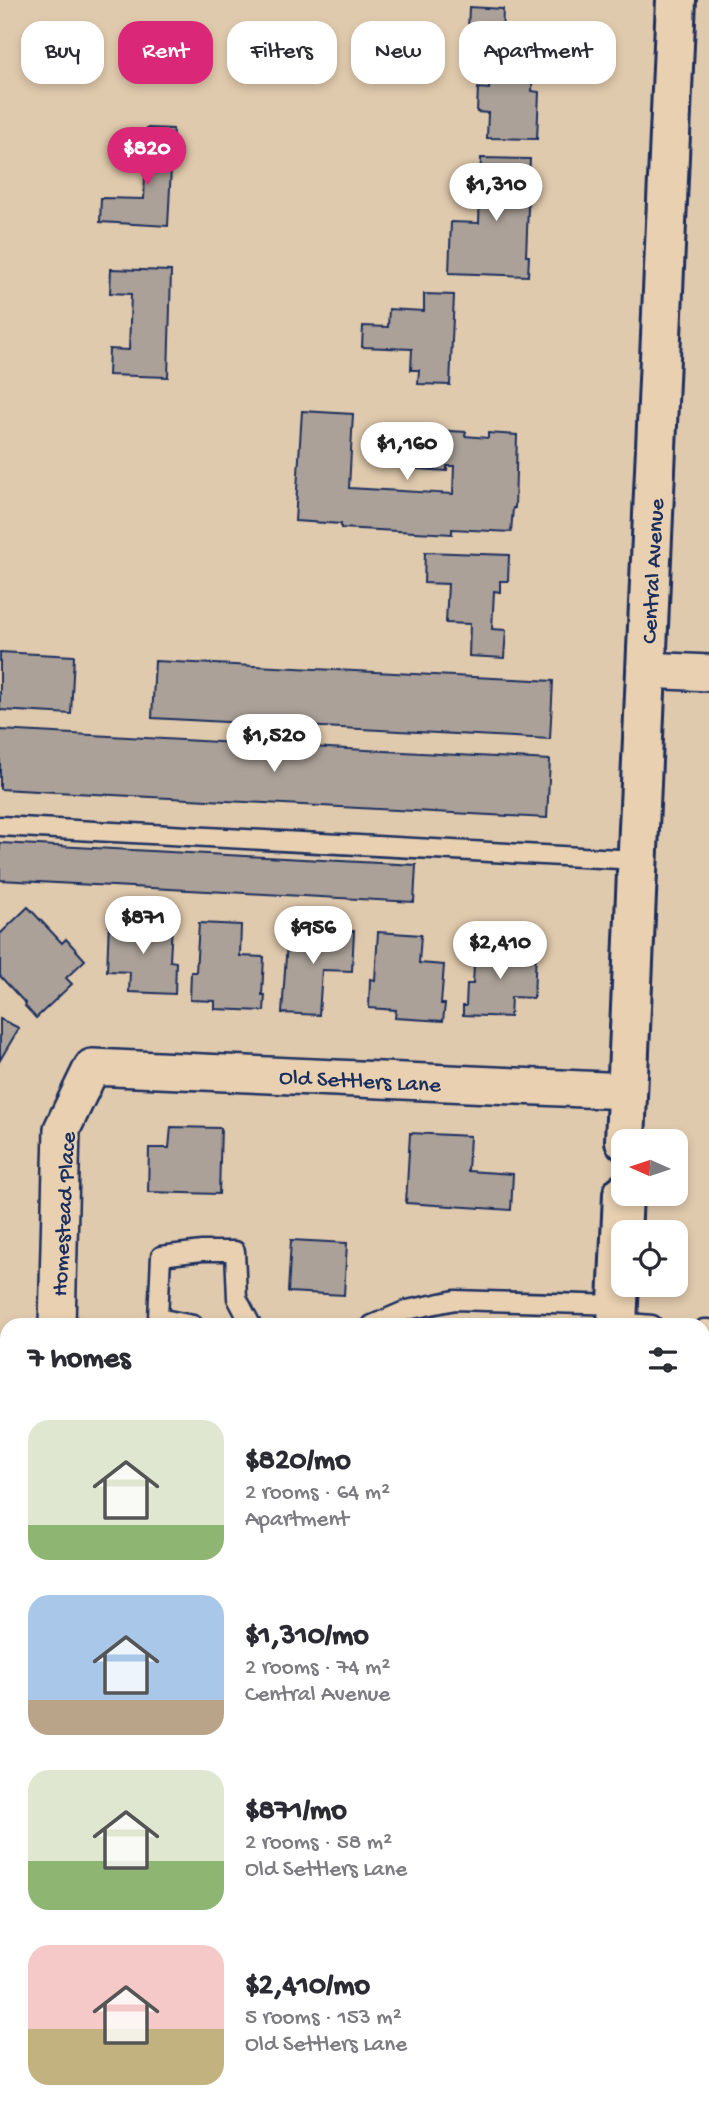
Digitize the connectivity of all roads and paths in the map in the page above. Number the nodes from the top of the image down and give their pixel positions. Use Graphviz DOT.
graph roads {
  1 [pos="676,0"];
  2 [pos="646,670"];
  3 [pos="709,673"];
  4 [pos="0,826"];
  5 [pos="638,860"];
  6 [pos="92,1067"];
  7 [pos="627,1091"];
  8 [pos="625,1129"];
  9 [pos="623,1206"];
  10 [pos="57,1318"];
  11 [pos="158,1318"];
  12 [pos="247,1318"];
  13 [pos="388,1318"];
  14 [pos="617,1318"];
  15 [pos="626,1318"];
  1 -- 2 [label="main road, Central Avenue"];
  2 -- 3 [label="street"];
  2 -- 5 [label="main road, Central Avenue"];
  4 -- 5 [label="lane"];
  5 -- 7 [label="main road, Central Avenue"];
  6 -- 7 [label="street, Old Settlers Lane"];
  6 -- 10 [label="street, Homestead Place"];
  7 -- 8 [label="main road, Central Avenue"];
  9 -- 15 [label="main road"];
  11 -- 12 [label="lane"];
  13 -- 14 [label="lane"];
}
